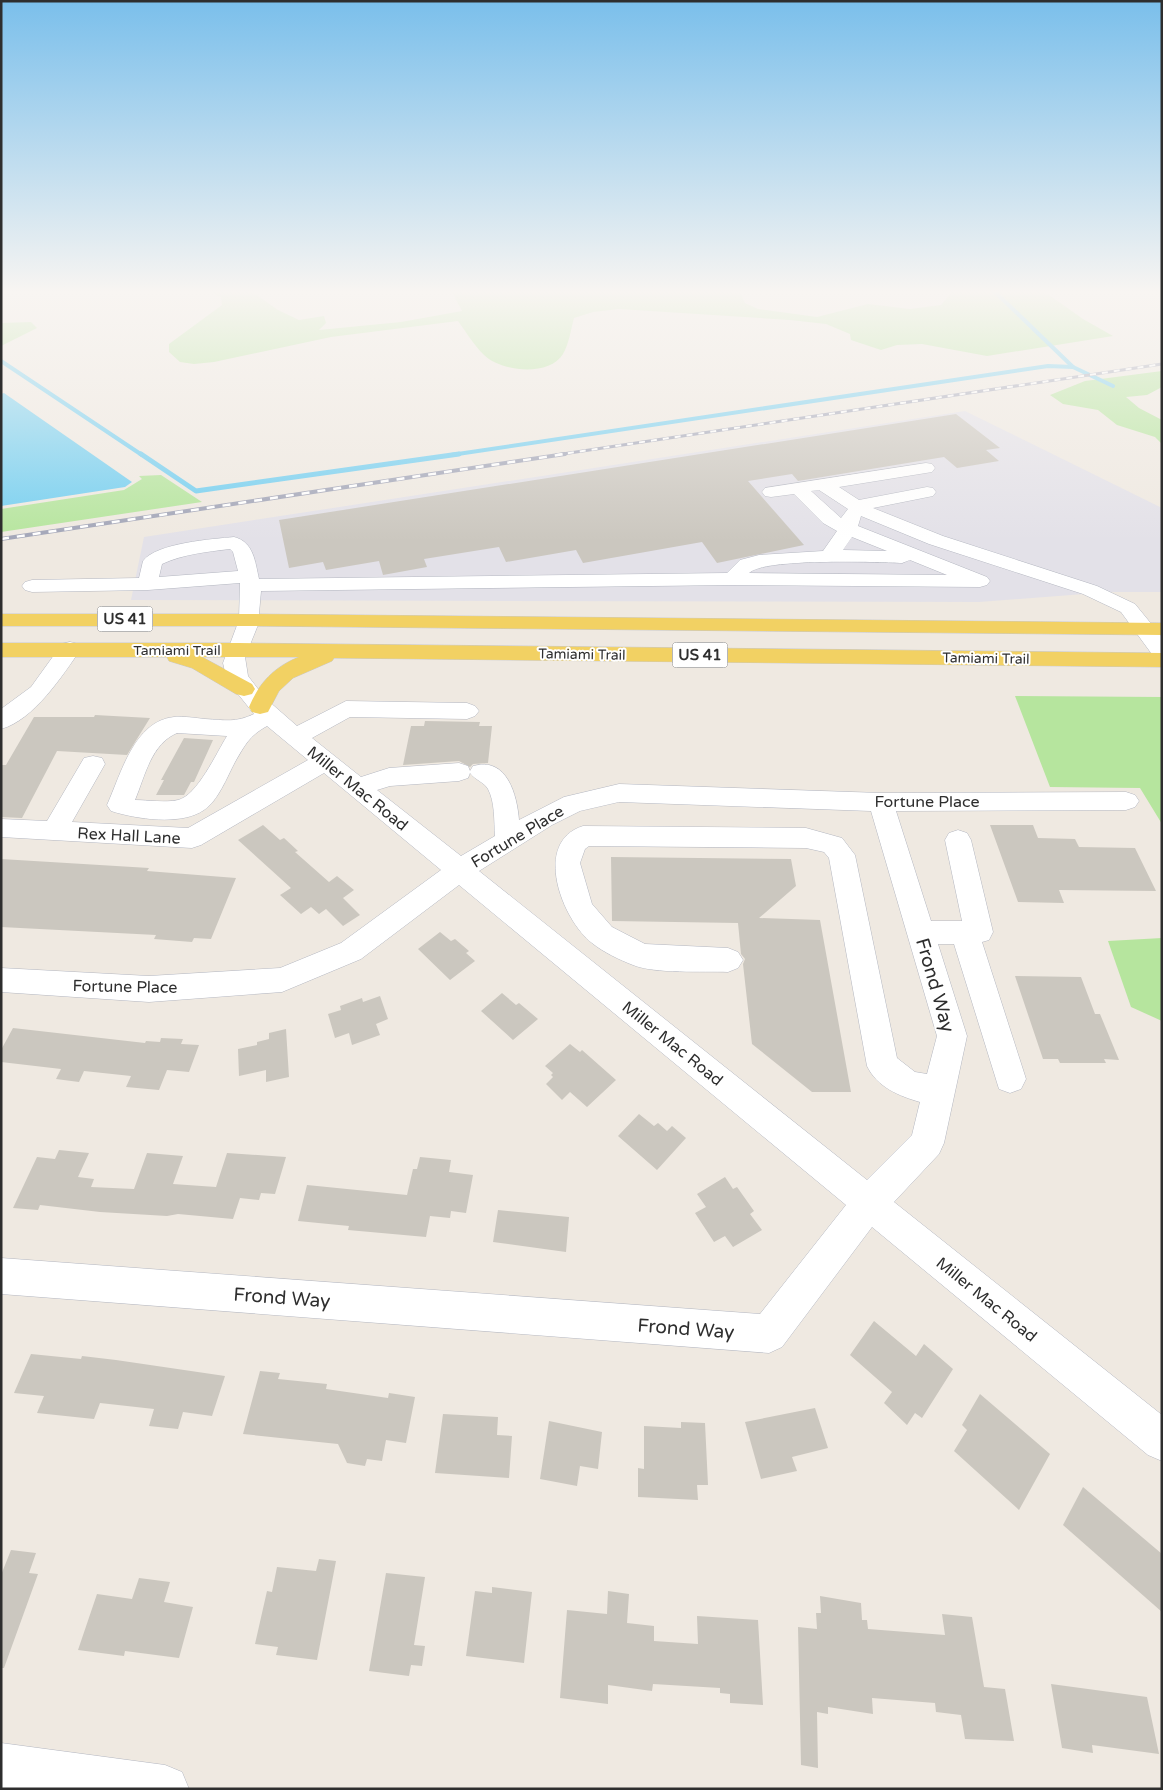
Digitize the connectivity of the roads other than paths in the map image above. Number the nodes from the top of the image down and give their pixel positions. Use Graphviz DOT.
graph roads {
  1 [pos="926,468"];
  2 [pos="824,485"];
  3 [pos="799,489"];
  4 [pos="771,492"];
  5 [pos="927,492"];
  6 [pos="858,508"];
  7 [pos="848,529"];
  8 [pos="829,556"];
  9 [pos="920,557"];
  10 [pos="733,580"];
  11 [pos="249,581"];
  12 [pos="980,581"];
  13 [pos="1013,581"];
  14 [pos="148,584"];
  15 [pos="32,586"];
  16 [pos="1,620"];
  17 [pos="249,620"];
  18 [pos="1153,629"];
  19 [pos="70,649"];
  20 [pos="154,649"];
  21 [pos="1,650"];
  22 [pos="238,650"];
  23 [pos="341,651"];
  24 [pos="1162,652"];
  25 [pos="1162,660"];
  26 [pos="255,710"];
  27 [pos="467,711"];
  28 [pos="1,721"];
  29 [pos="296,736"];
  30 [pos="325,761"];
  31 [pos="93,764"];
  32 [pos="357,787"];
  33 [pos="795,799"];
  34 [pos="1126,801"];
  35 [pos="881,802"];
  36 [pos="120,805"];
  37 [pos="543,818"];
  38 [pos="1,828"];
  39 [pos="54,831"];
  40 [pos="106,834"];
  41 [pos="800,838"];
  42 [pos="508,840"];
  43 [pos="958,840"];
  44 [pos="576,841"];
  45 [pos="460,870"];
  46 [pos="965,932"];
  47 [pos="921,934"];
  48 [pos="728,960"];
  49 [pos="1,980"];
  50 [pos="1010,1079"];
  51 [pos="939,1092"];
  52 [pos="869,1203"];
  53 [pos="1,1276"];
  54 [pos="1162,1441"];
  55 [pos="1,1767"];
  56 [pos="166,1789"];
  1 -- 2 [label="street"];
  2 -- 3 [label="street"];
  2 -- 6 [label="street"];
  3 -- 4 [label="street"];
  3 -- 7 [label="street"];
  5 -- 6 [label="street"];
  6 -- 7 [label="street"];
  6 -- 18 [label="street"];
  7 -- 8 [label="street"];
  7 -- 9 [label="street"];
  8 -- 9 [label="street"];
  8 -- 10 [label="street"];
  9 -- 12 [label="street"];
  10 -- 11 [label="street"];
  10 -- 12 [label="street"];
  11 -- 14 [label="street"];
  11 -- 14 [label="street, Miller Mac Road"];
  11 -- 17 [label="street, Miller Mac Road"];
  12 -- 13 [label="street"];
  14 -- 15 [label="street"];
  16 -- 17 [label="main road, Tamiami Trail / US 41"];
  17 -- 18 [label="main road, Tamiami Trail / US 41"];
  17 -- 22 [label="street, Miller Mac Road"];
  18 -- 24 [label="street"];
  19 -- 20 [label="main road, Tamiami Trail / US 41"];
  19 -- 21 [label="main road, Tamiami Trail / US 41"];
  19 -- 28 [label="street"];
  20 -- 22 [label="main road, Tamiami Trail / US 41"];
  20 -- 26 [label="main road"];
  22 -- 23 [label="main road, Tamiami Trail / US 41"];
  22 -- 26 [label="street, Miller Mac Road"];
  23 -- 25 [label="main road, Tamiami Trail / US 41"];
  23 -- 26 [label="main road"];
  26 -- 29 [label="street, Miller Mac Road"];
  26 -- 36 [label="street"];
  26 -- 36 [label="street"];
  27 -- 29 [label="street"];
  29 -- 30 [label="street, Miller Mac Road"];
  30 -- 32 [label="street, Miller Mac Road"];
  30 -- 40 [label="street, Rex Hall Lane"];
  31 -- 39 [label="street"];
  32 -- 42 [label="street"];
  32 -- 45 [label="street, Miller Mac Road"];
  33 -- 35 [label="street, Fortune Place"];
  33 -- 37 [label="street, Fortune Place"];
  33 -- 41 [label="street"];
  34 -- 35 [label="street, Fortune Place"];
  35 -- 47 [label="street, Frond Way"];
  36 -- 40 [label="street"];
  37 -- 42 [label="street, Fortune Place"];
  37 -- 44 [label="street"];
  38 -- 39 [label="street, Rex Hall Lane"];
  39 -- 40 [label="street, Rex Hall Lane"];
  41 -- 44 [label="street"];
  41 -- 51 [label="street"];
  42 -- 45 [label="street, Fortune Place"];
  43 -- 46 [label="street"];
  44 -- 48 [label="street"];
  45 -- 49 [label="street, Fortune Place"];
  45 -- 52 [label="street, Miller Mac Road"];
  46 -- 47 [label="street"];
  46 -- 50 [label="street"];
  47 -- 51 [label="street, Frond Way"];
  51 -- 52 [label="street, Frond Way"];
  52 -- 53 [label="street, Frond Way"];
  52 -- 54 [label="street, Miller Mac Road"];
  55 -- 56 [label="street"];
}
